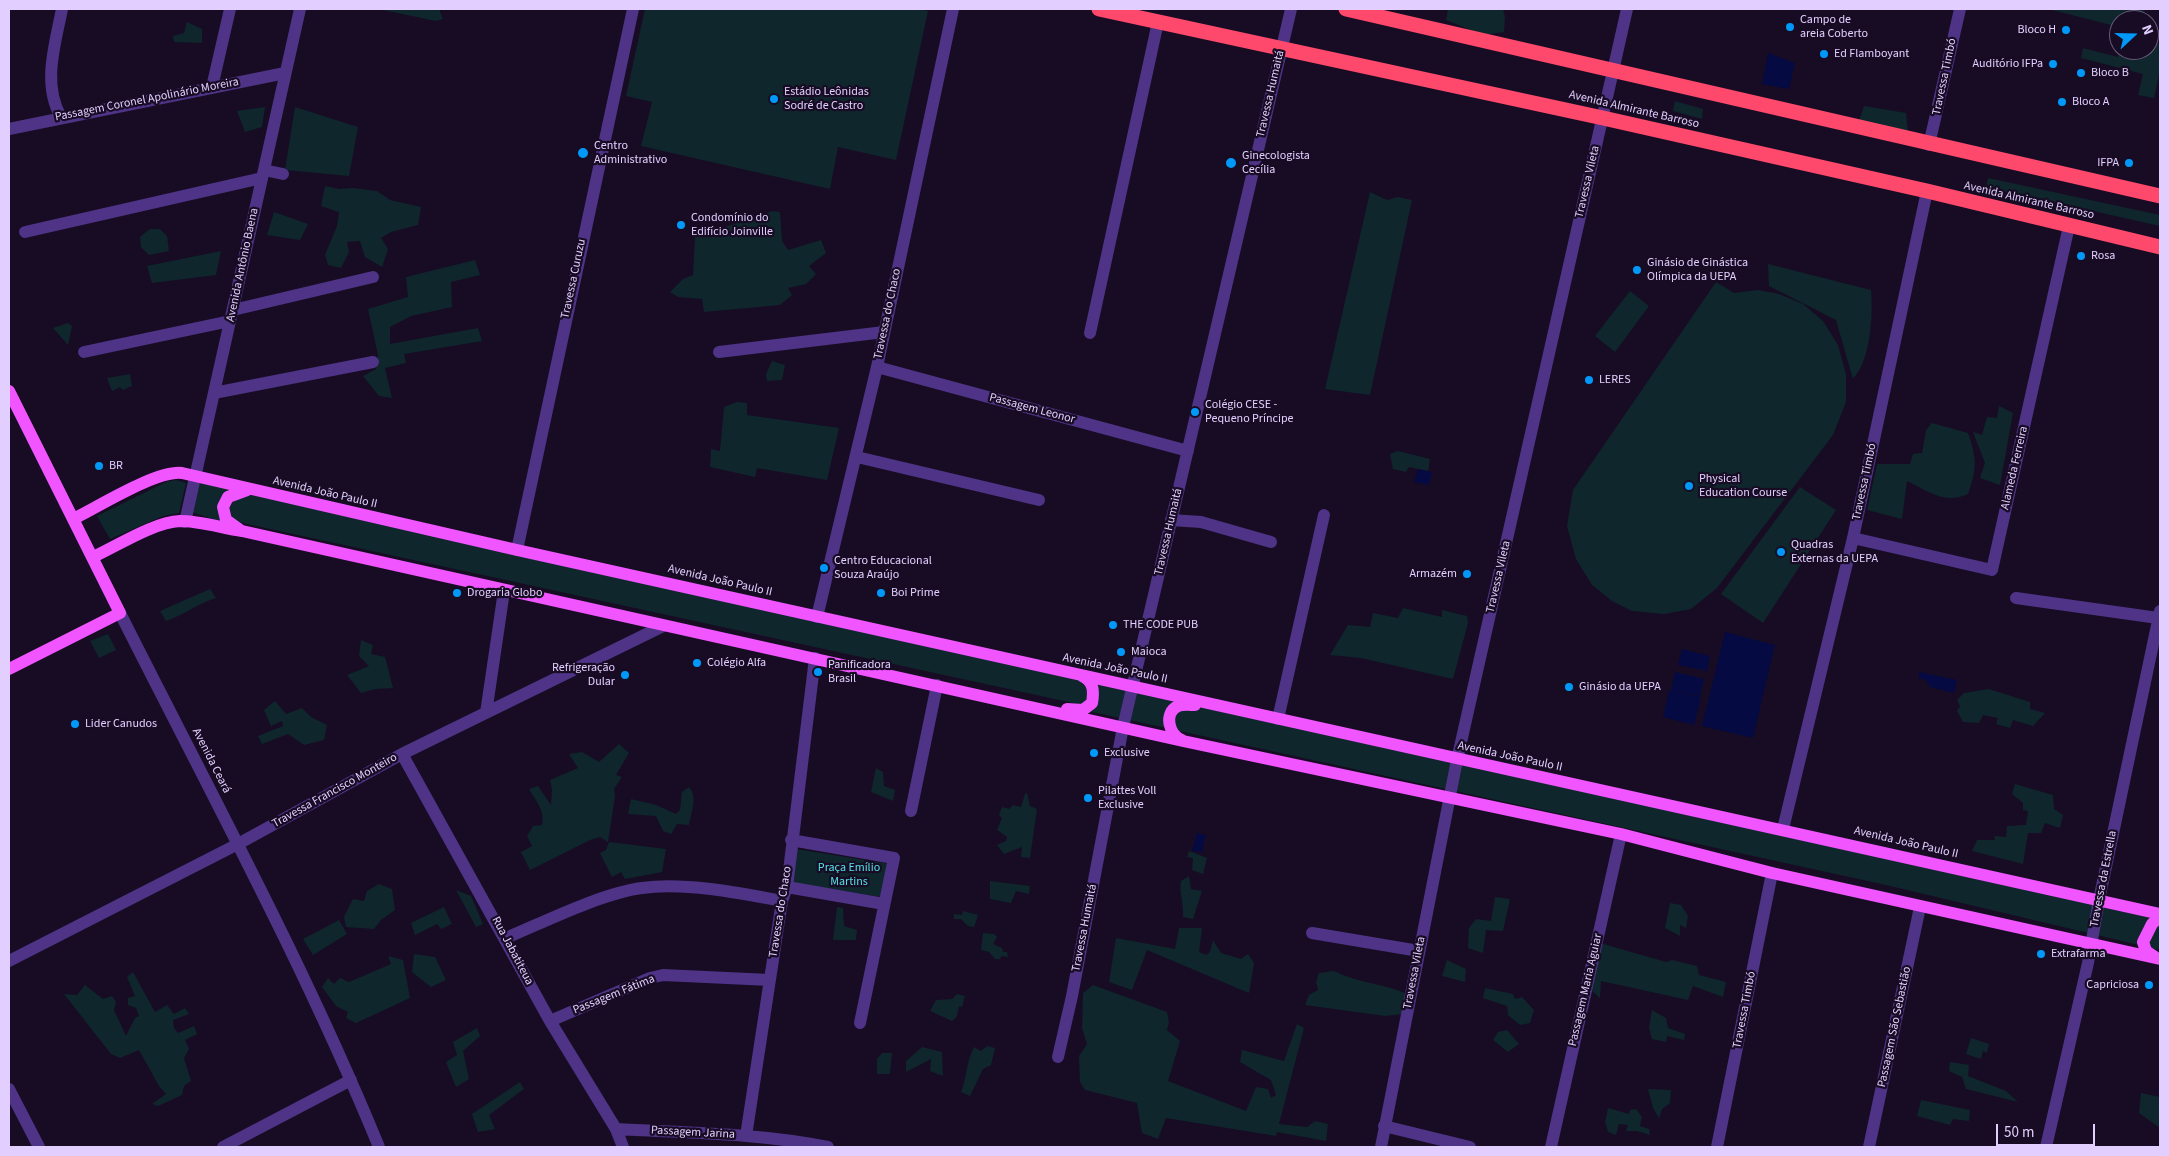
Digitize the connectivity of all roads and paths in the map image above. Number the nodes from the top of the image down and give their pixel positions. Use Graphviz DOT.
graph roads {
  1 [pos="62,9"];
  2 [pos="230,9"];
  3 [pos="300,9"];
  4 [pos="633,9"];
  5 [pos="953,9"];
  6 [pos="1099,9"];
  7 [pos="1291,9"];
  8 [pos="1346,9"];
  9 [pos="1627,9"];
  10 [pos="1960,9"];
  11 [pos="1158,22"];
  12 [pos="1282,50"];
  13 [pos="1613,70"];
  14 [pos="286,73"];
  15 [pos="212,87"];
  16 [pos="61,118"];
  17 [pos="1603,118"];
  18 [pos="9,129"];
  19 [pos="1929,144"];
  20 [pos="263,174"];
  21 [pos="283,174"];
  22 [pos="1927,191"];
  23 [pos="2160,196"];
  24 [pos="2069,226"];
  25 [pos="25,232"];
  26 [pos="2160,247"];
  27 [pos="373,277"];
  28 [pos="232,316"];
  29 [pos="884,332"];
  30 [pos="1090,333"];
  31 [pos="84,352"];
  32 [pos="719,352"];
  33 [pos="374,362"];
  34 [pos="877,367"];
  35 [pos="9,391"];
  36 [pos="214,393"];
  37 [pos="1188,451"];
  38 [pos="857,457"];
  39 [pos="196,477"];
  40 [pos="250,490"];
  41 [pos="1039,500"];
  42 [pos="1324,515"];
  43 [pos="73,519"];
  44 [pos="1172,520"];
  45 [pos="185,522"];
  46 [pos="242,531"];
  47 [pos="1853,538"];
  48 [pos="1271,542"];
  49 [pos="518,550"];
  50 [pos="93,557"];
  51 [pos="504,591"];
  52 [pos="2016,598"];
  53 [pos="120,613"];
  54 [pos="2159,614"];
  55 [pos="817,617"];
  56 [pos="663,626"];
  57 [pos="815,658"];
  58 [pos="9,669"];
  59 [pos="1079,675"];
  60 [pos="937,685"];
  61 [pos="1133,686"];
  62 [pos="1215,705"];
  63 [pos="1050,711"];
  64 [pos="486,713"];
  65 [pos="1278,719"];
  66 [pos="1123,728"];
  67 [pos="1183,741"];
  68 [pos="402,754"];
  69 [pos="1457,760"];
  70 [pos="1449,798"];
  71 [pos="911,812"];
  72 [pos="1783,829"];
  73 [pos="1622,834"];
  74 [pos="791,840"];
  75 [pos="238,844"];
  76 [pos="1772,873"];
  77 [pos="787,887"];
  78 [pos="2099,900"];
  79 [pos="782,901"];
  80 [pos="884,904"];
  81 [pos="1920,907"];
  82 [pos="2160,915"];
  83 [pos="1312,933"];
  84 [pos="506,938"];
  85 [pos="2092,944"];
  86 [pos="1419,951"];
  87 [pos="2159,959"];
  88 [pos="9,961"];
  89 [pos="770,980"];
  90 [pos="550,1021"];
  91 [pos="860,1023"];
  92 [pos="1058,1057"];
  93 [pos="351,1080"];
  94 [pos="9,1089"];
  95 [pos="1384,1126"];
  96 [pos="616,1129"];
  97 [pos="746,1136"];
  98 [pos="39,1147"];
  99 [pos="223,1147"];
  100 [pos="379,1147"];
  101 [pos="623,1147"];
  102 [pos="828,1147"];
  103 [pos="1381,1147"];
  104 [pos="1470,1147"];
  105 [pos="1550,1147"];
  106 [pos="1718,1147"];
  107 [pos="1869,1147"];
  108 [pos="2046,1147"];
  1 -- 16 [label="street"];
  2 -- 15 [label="street"];
  3 -- 14 [label="street, Avenida Antônio Baena"];
  4 -- 49 [label="street, Travessa Curuzu"];
  5 -- 29 [label="street, Travessa do Chaco"];
  6 -- 11 [label="highway, Avenida Almirante Barroso"];
  7 -- 12 [label="street, Travessa Humaitá"];
  8 -- 13 [label="highway"];
  9 -- 13 [label="street, Travessa Vileta"];
  10 -- 19 [label="street, Travessa Timbó"];
  11 -- 12 [label="highway, Avenida Almirante Barroso"];
  11 -- 30 [label="street"];
  12 -- 17 [label="highway, Avenida Almirante Barroso"];
  12 -- 37 [label="street, Travessa Humaitá"];
  13 -- 17 [label="street, Travessa Vileta"];
  13 -- 19 [label="highway"];
  14 -- 15 [label="street, Passagem Coronel Apolinário Moreira"];
  14 -- 20 [label="street, Avenida Antônio Baena"];
  15 -- 16 [label="street, Passagem Coronel Apolinário Moreira"];
  16 -- 18 [label="street, Passagem Coronel Apolinário Moreira"];
  17 -- 22 [label="highway, Avenida Almirante Barroso"];
  17 -- 69 [label="street, Travessa Vileta"];
  19 -- 23 [label="highway"];
  20 -- 21 [label="street"];
  20 -- 25 [label="street"];
  20 -- 28 [label="street, Avenida Antônio Baena"];
  22 -- 24 [label="highway, Avenida Almirante Barroso"];
  22 -- 47 [label="street, Travessa Timbó"];
  24 -- 26 [label="highway, Avenida Almirante Barroso"];
  24 -- 47 [label="street, Alameda Ferreira"];
  27 -- 28 [label="street"];
  28 -- 31 [label="street"];
  28 -- 36 [label="street, Avenida Antônio Baena"];
  29 -- 32 [label="street"];
  29 -- 34 [label="street, Travessa do Chaco"];
  33 -- 36 [label="street"];
  34 -- 37 [label="street, Passagem Leonor"];
  34 -- 38 [label="street, Travessa do Chaco"];
  35 -- 43 [label="main road, Avenida Ceará"];
  36 -- 39 [label="street, Avenida Antônio Baena"];
  37 -- 44 [label="street, Travessa Humaitá"];
  38 -- 41 [label="street"];
  38 -- 55 [label="street, Travessa do Chaco"];
  39 -- 40 [label="main road, Avenida João Paulo II"];
  39 -- 43 [label="main road, Avenida João Paulo II"];
  39 -- 45 [label="street, Avenida Antônio Baena"];
  40 -- 46 [label="main road"];
  40 -- 49 [label="main road, Avenida João Paulo II"];
  42 -- 65 [label="street"];
  43 -- 50 [label="main road, Avenida Ceará"];
  44 -- 48 [label="street"];
  44 -- 61 [label="street, Travessa Humaitá"];
  45 -- 46 [label="main road"];
  45 -- 50 [label="main road"];
  46 -- 51 [label="main road"];
  47 -- 72 [label="street, Travessa Timbó"];
  49 -- 55 [label="main road, Avenida João Paulo II"];
  50 -- 53 [label="main road, Avenida Ceará"];
  51 -- 56 [label="main road"];
  51 -- 64 [label="street"];
  52 -- 54 [label="street"];
  53 -- 58 [label="main road"];
  53 -- 75 [label="street, Avenida Ceará"];
  54 -- 78 [label="street, Travessa da Estrella"];
  55 -- 59 [label="main road, Avenida João Paulo II"];
  56 -- 57 [label="main road"];
  56 -- 64 [label="street, Travessa Francisco Monteiro"];
  57 -- 60 [label="main road"];
  57 -- 74 [label="street, Travessa do Chaco"];
  59 -- 61 [label="main road, Avenida João Paulo II"];
  59 -- 63 [label="main road"];
  60 -- 63 [label="main road"];
  60 -- 71 [label="street"];
  61 -- 62 [label="main road, Avenida João Paulo II"];
  61 -- 66 [label="street, Travessa Humaitá"];
  62 -- 65 [label="main road, Avenida João Paulo II"];
  62 -- 67 [label="main road"];
  63 -- 66 [label="main road"];
  64 -- 68 [label="street, Travessa Francisco Monteiro"];
  65 -- 69 [label="main road, Avenida João Paulo II"];
  66 -- 67 [label="main road"];
  66 -- 92 [label="street, Travessa Humaitá"];
  67 -- 70 [label="main road"];
  68 -- 75 [label="street, Travessa Francisco Monteiro"];
  68 -- 84 [label="street, Rua Jabatiteua"];
  69 -- 70 [label="street, Travessa Vileta"];
  69 -- 72 [label="main road, Avenida João Paulo II"];
  70 -- 73 [label="main road"];
  70 -- 86 [label="street, Travessa Vileta"];
  72 -- 78 [label="main road, Avenida João Paulo II"];
  73 -- 76 [label="main road"];
  73 -- 105 [label="street, Passagem Maria Aguiar"];
  74 -- 77 [label="street, Travessa do Chaco"];
  74 -- 80 [label="street"];
  75 -- 88 [label="street, Travessa Francisco Monteiro"];
  75 -- 93 [label="street, Avenida Ceará"];
  76 -- 81 [label="main road"];
  76 -- 106 [label="street, Travessa Timbó"];
  77 -- 79 [label="street, Travessa do Chaco"];
  77 -- 80 [label="street"];
  78 -- 82 [label="main road, Avenida João Paulo II"];
  78 -- 85 [label="street, Travessa da Estrella"];
  79 -- 84 [label="street"];
  79 -- 89 [label="street, Travessa do Chaco"];
  80 -- 91 [label="street"];
  81 -- 85 [label="main road"];
  81 -- 107 [label="street, Passagem São Sebastião"];
  82 -- 87 [label="main road"];
  83 -- 86 [label="street"];
  84 -- 90 [label="street, Rua Jabatiteua"];
  85 -- 87 [label="main road"];
  85 -- 108 [label="street, Travessa da Estrella"];
  86 -- 95 [label="street, Travessa Vileta"];
  89 -- 90 [label="street, Passagem Fátima"];
  89 -- 97 [label="street, Travessa do Chaco"];
  90 -- 96 [label="street, Rua Jabatiteua"];
  93 -- 99 [label="street"];
  93 -- 100 [label="street, Avenida Ceará"];
  94 -- 98 [label="street"];
  95 -- 103 [label="street, Travessa Vileta"];
  95 -- 104 [label="street"];
  96 -- 97 [label="street, Passagem Jarina"];
  96 -- 101 [label="street, Rua Jabatiteua"];
  97 -- 102 [label="street, Passagem Jarina"];
}
